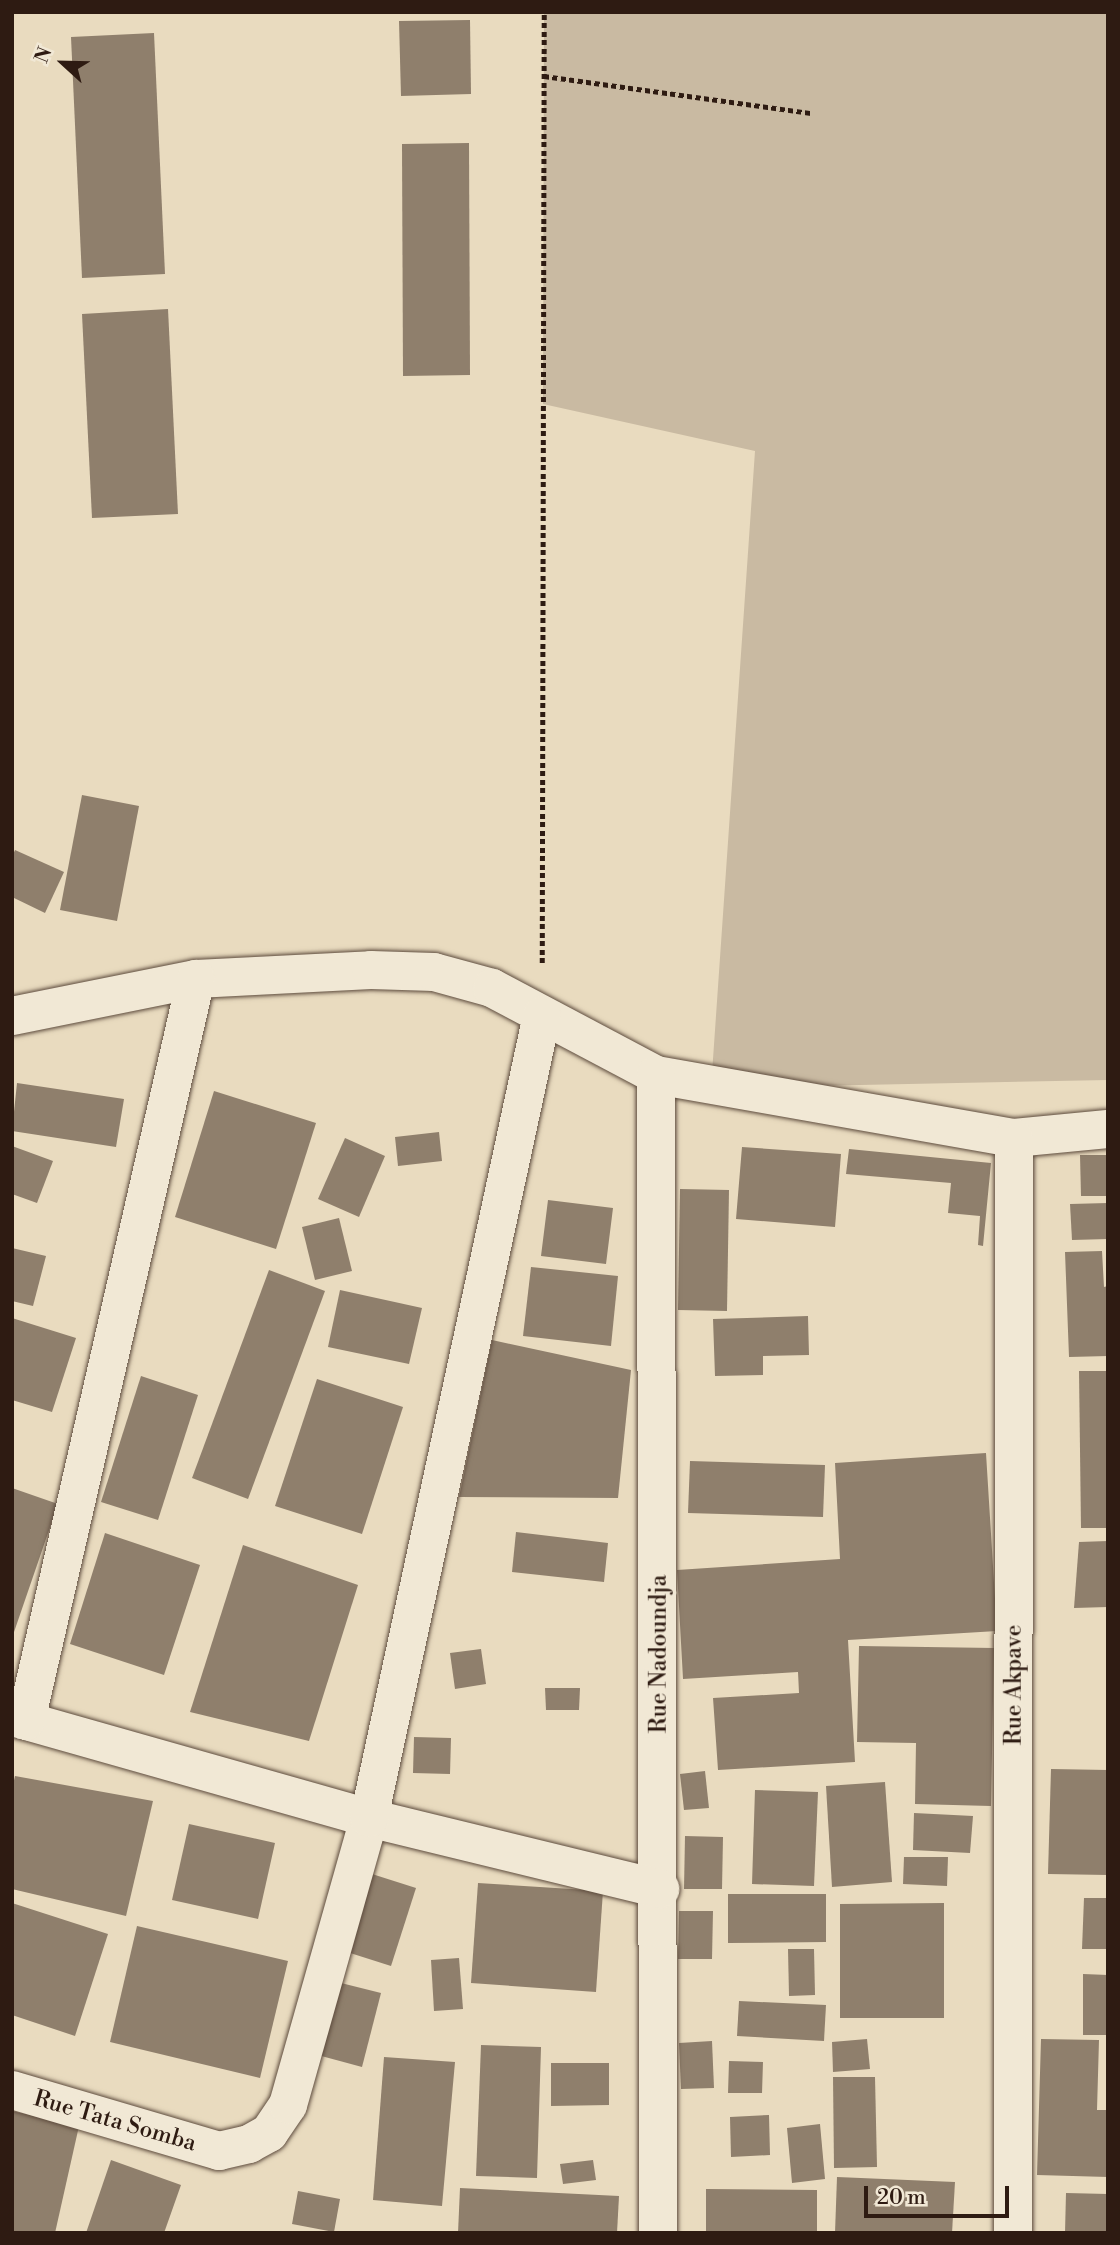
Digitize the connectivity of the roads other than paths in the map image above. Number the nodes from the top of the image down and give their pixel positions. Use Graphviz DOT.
graph roads {
  1 [pos="196,979"];
  2 [pos="542,1015"];
  3 [pos="12,1016"];
  4 [pos="656,1075"];
  5 [pos="1108,1129"];
  6 [pos="1014,1138"];
  7 [pos="19,1719"];
  8 [pos="369,1818"];
  9 [pos="660,1889"];
  10 [pos="12,2090"];
  11 [pos="658,2233"];
  12 [pos="1013,2233"];
  1 -- 2 [label="street"];
  1 -- 3 [label="street"];
  1 -- 7 [label="street"];
  2 -- 4 [label="street"];
  2 -- 8 [label="street"];
  4 -- 6 [label="street"];
  4 -- 9 [label="street, Rue Nadoundja"];
  5 -- 6 [label="street"];
  6 -- 12 [label="street, Rue Akpave"];
  7 -- 8 [label="street"];
  8 -- 9 [label="street"];
  8 -- 10 [label="street, Rue Tata Somba"];
  9 -- 11 [label="street, Rue Nadoundja"];
}
